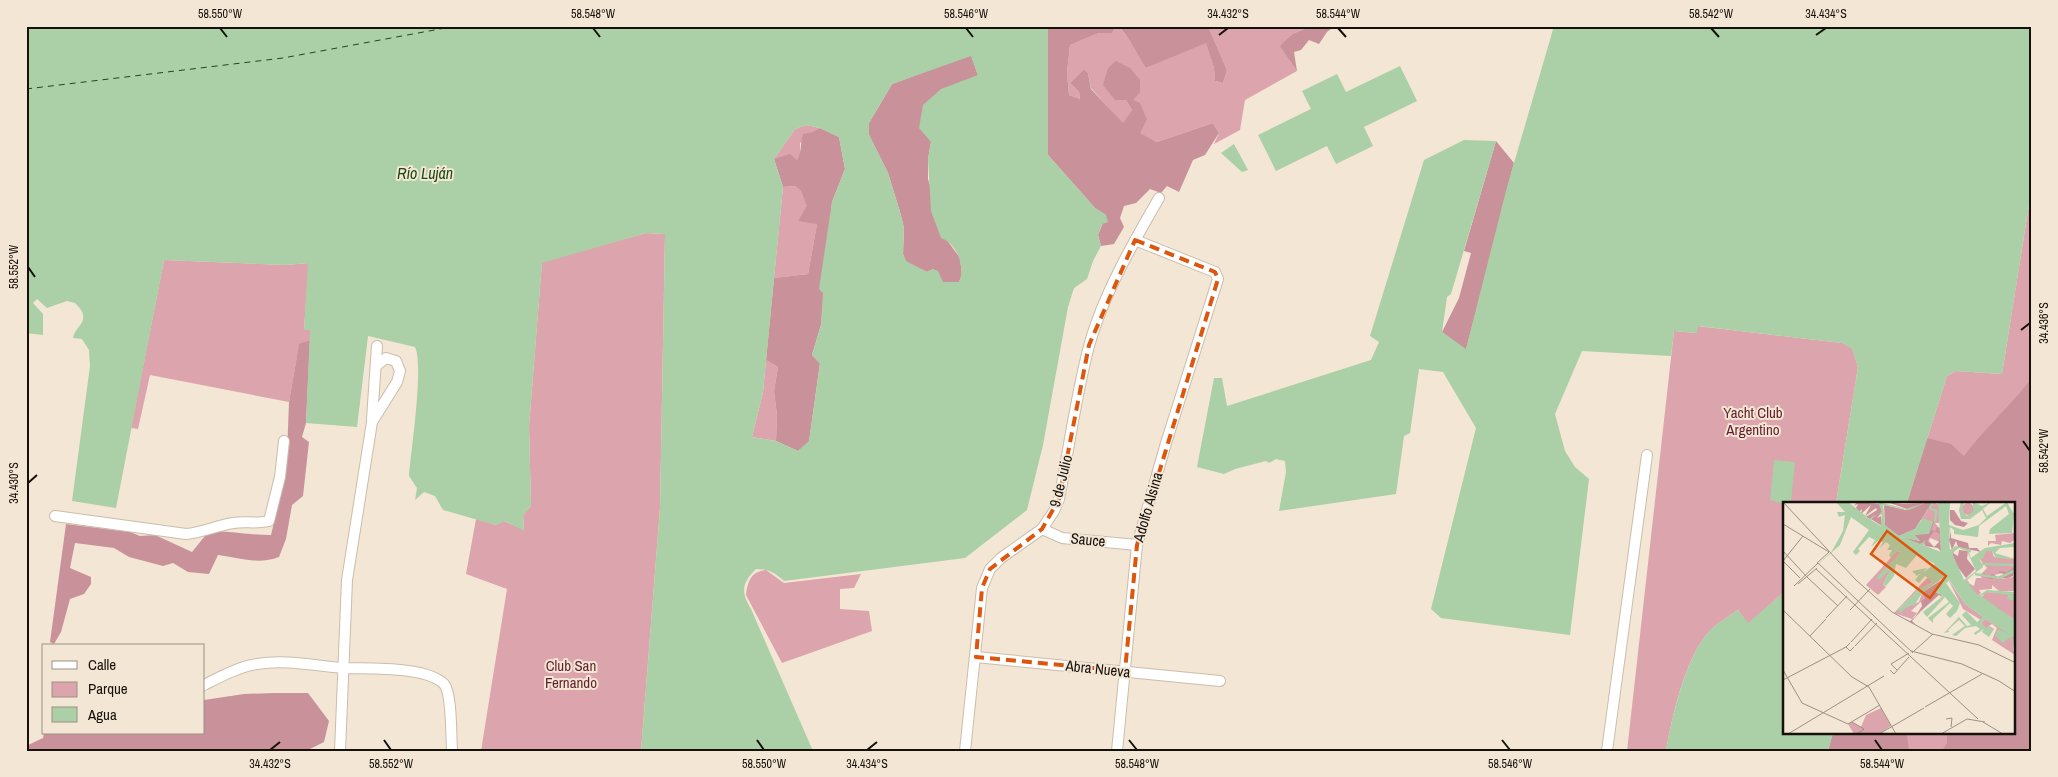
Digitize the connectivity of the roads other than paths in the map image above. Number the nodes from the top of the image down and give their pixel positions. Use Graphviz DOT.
graph roads {
  1 [pos="1159,198"];
  2 [pos="1135,240"];
  3 [pos="377,346"];
  4 [pos="377,365"];
  5 [pos="372,422"];
  6 [pos="284,441"];
  7 [pos="1647,455"];
  8 [pos="55,516"];
  9 [pos="1042,528"];
  10 [pos="1137,545"];
  11 [pos="976,656"];
  12 [pos="343,668"];
  13 [pos="1125,671"];
  14 [pos="1220,681"];
  15 [pos="205,684"];
  16 [pos="340,751"];
  17 [pos="452,751"];
  18 [pos="965,751"];
  19 [pos="1117,751"];
  20 [pos="1607,751"];
  1 -- 2 [label="street, 9 de Julio"];
  2 -- 9 [label="street, 9 de Julio"];
  2 -- 10 [label="street, Adolfo Alsina"];
  3 -- 4 [label="street"];
  4 -- 5 [label="street"];
  4 -- 5 [label="street"];
  5 -- 12 [label="street"];
  6 -- 8 [label="street"];
  7 -- 20 [label="street"];
  9 -- 10 [label="street, Sauce"];
  9 -- 11 [label="street, 9 de Julio"];
  10 -- 13 [label="street, Adolfo Alsina"];
  11 -- 13 [label="street, Abra Nueva"];
  11 -- 18 [label="street, 9 de Julio"];
  12 -- 15 [label="street"];
  12 -- 16 [label="street"];
  12 -- 17 [label="street"];
  13 -- 14 [label="street, Abra Nueva"];
  13 -- 19 [label="street, Adolfo Alsina"];
}
